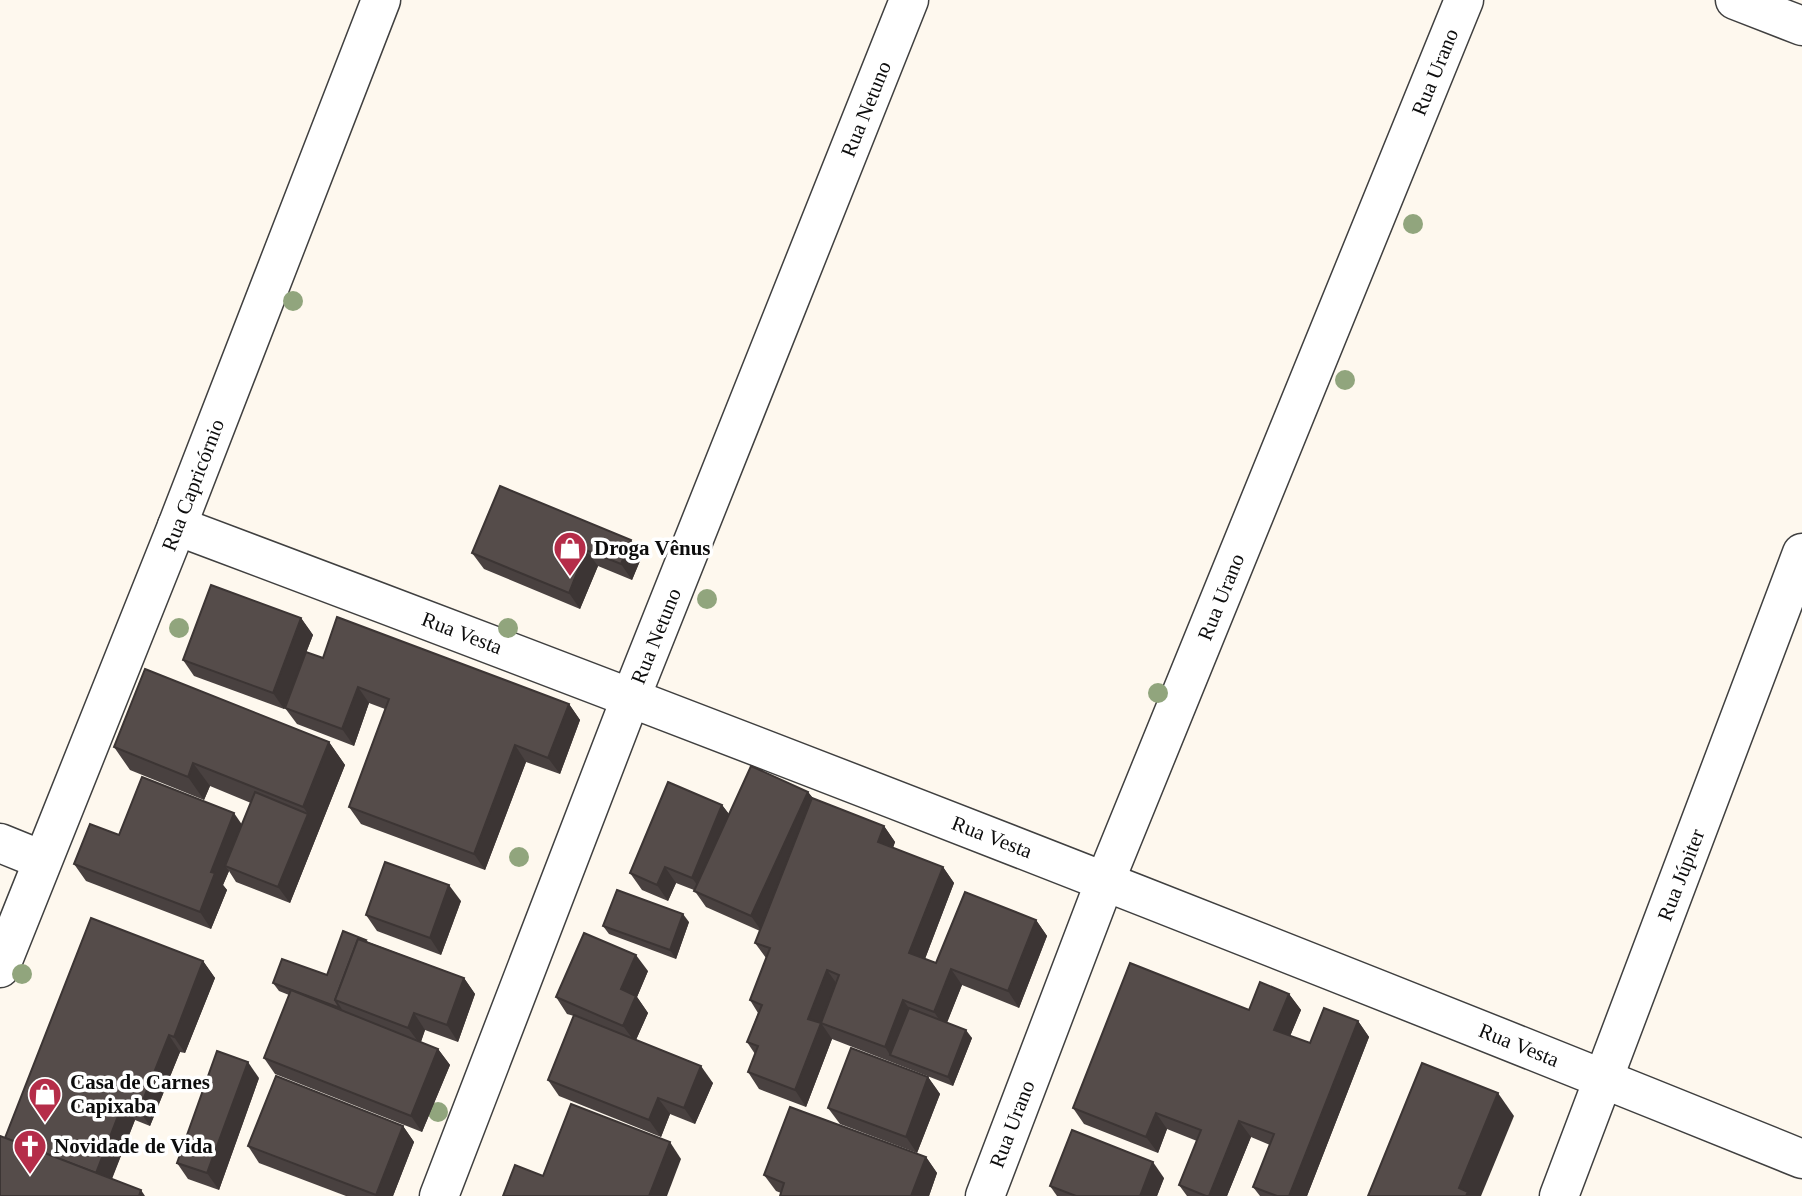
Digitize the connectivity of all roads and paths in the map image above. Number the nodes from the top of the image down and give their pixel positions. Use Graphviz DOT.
graph roads {
  1 [pos="381,0"];
  2 [pos="909,0"];
  3 [pos="1464,0"];
  4 [pos="1735,0"];
  5 [pos="1802,26"];
  6 [pos="177,526"];
  7 [pos="1798,576"];
  8 [pos="631,696"];
  9 [pos="0,843"];
  10 [pos="42,860"];
  11 [pos="1105,881"];
  12 [pos="0,968"];
  13 [pos="1605,1079"];
  14 [pos="1802,1158"];
  15 [pos="439,1196"];
  16 [pos="985,1196"];
  17 [pos="1559,1196"];
  1 -- 6 [label="street, Rua Capricórnio"];
  2 -- 8 [label="street, Rua Netuno"];
  3 -- 11 [label="street, Rua Urano"];
  4 -- 5 [label="street"];
  6 -- 8 [label="street, Rua Vesta"];
  6 -- 10 [label="street, Rua Capricórnio"];
  7 -- 13 [label="street, Rua Júpiter"];
  8 -- 11 [label="street, Rua Vesta"];
  8 -- 15 [label="street, Rua Netuno"];
  9 -- 10 [label="street"];
  10 -- 12 [label="street, Rua Capricórnio"];
  11 -- 13 [label="street, Rua Vesta"];
  11 -- 16 [label="street, Rua Urano"];
  13 -- 14 [label="street, Rua Vesta"];
  13 -- 17 [label="street, Rua Júpiter"];
}
